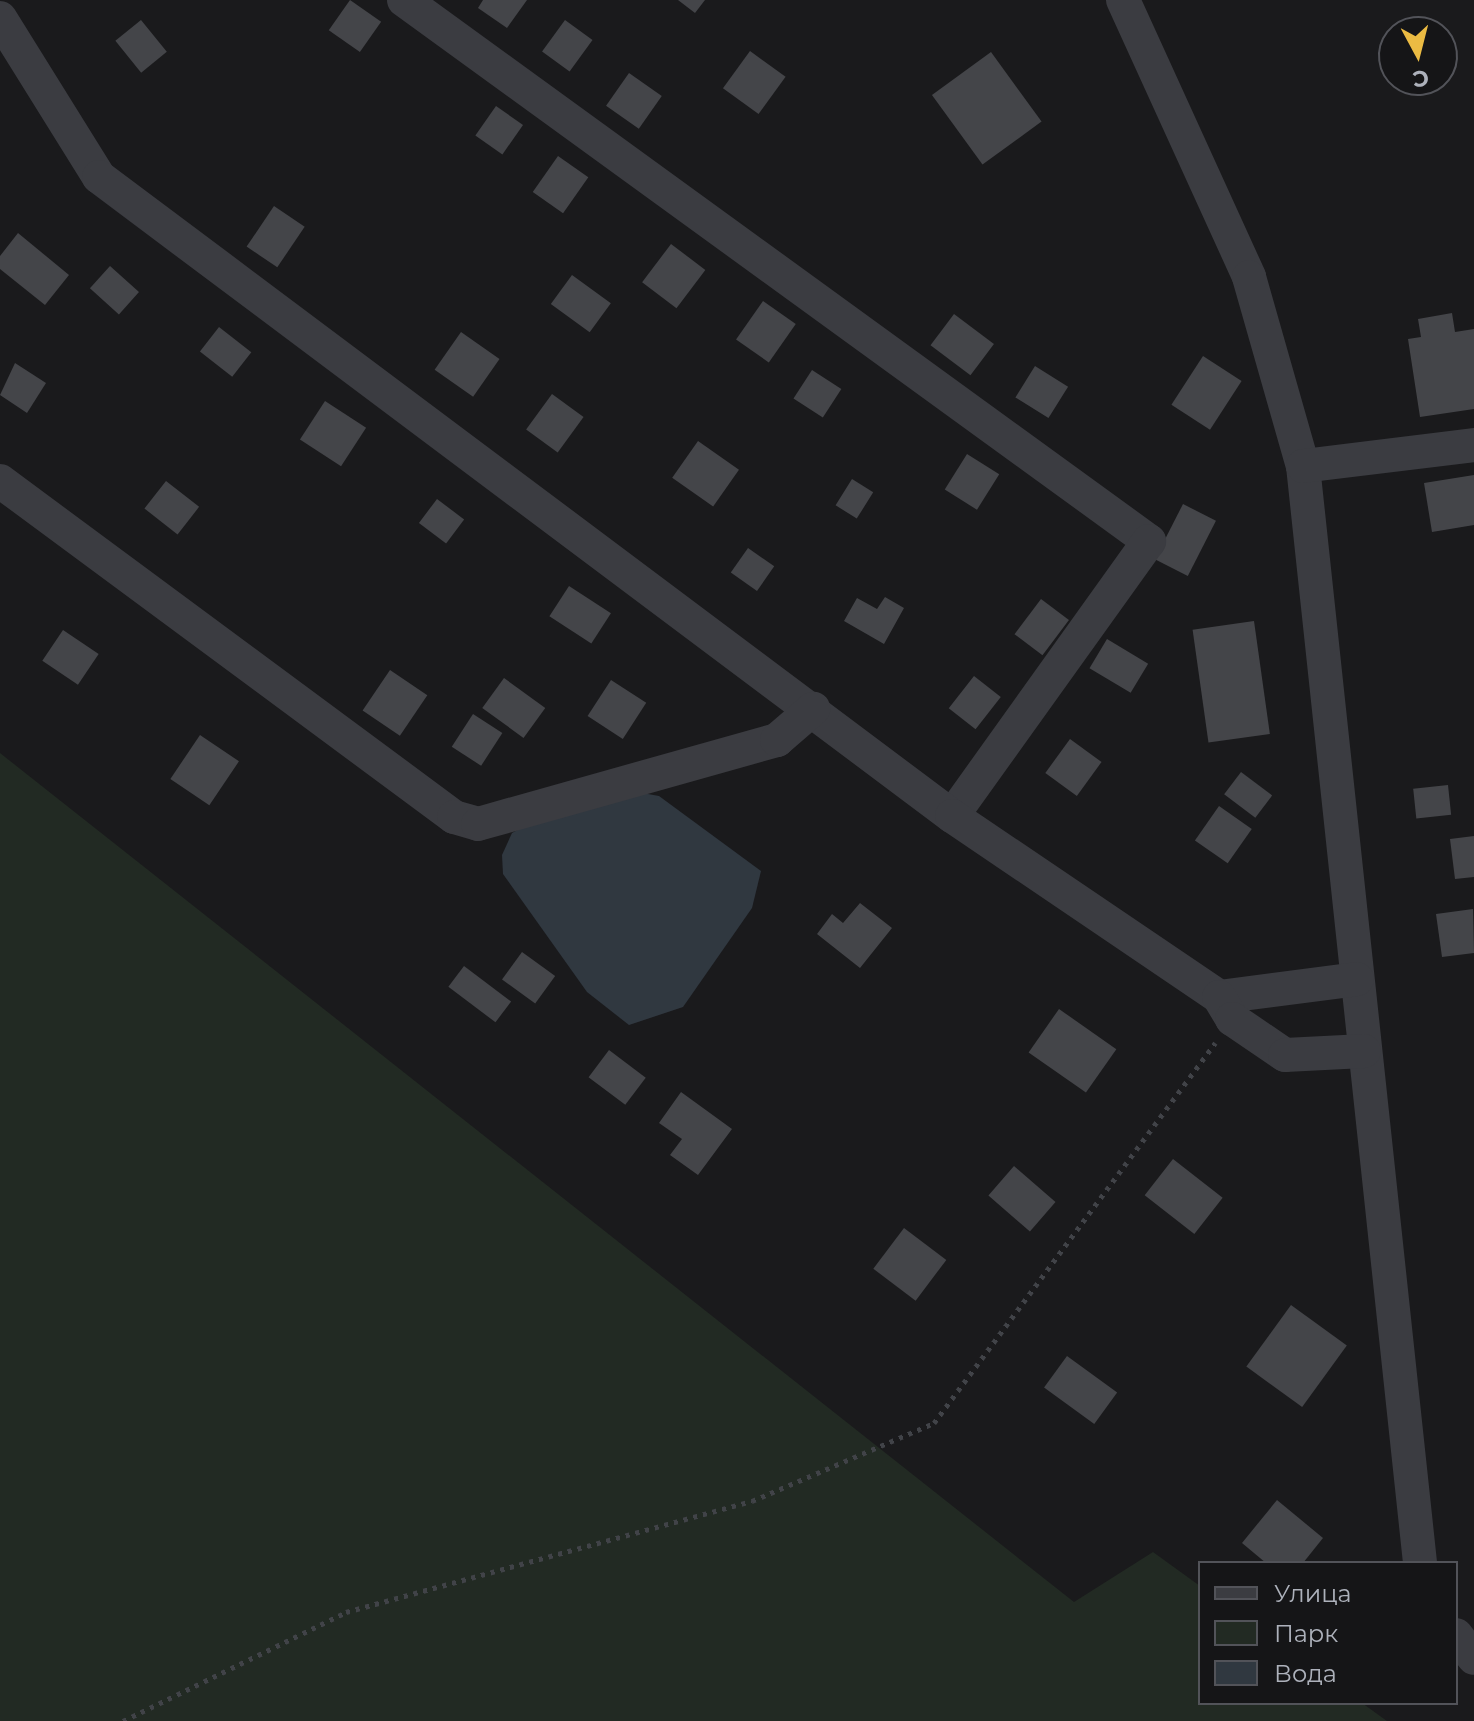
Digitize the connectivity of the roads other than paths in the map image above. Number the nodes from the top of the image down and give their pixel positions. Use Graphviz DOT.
graph roads {
  1 [pos="26,0"];
  2 [pos="404,0"];
  3 [pos="1123,0"];
  4 [pos="0,18"];
  5 [pos="1474,445"];
  6 [pos="1303,466"];
  7 [pos="0,481"];
  8 [pos="813,709"];
  9 [pos="952,816"];
  10 [pos="1357,979"];
  11 [pos="1226,1008"];
  12 [pos="1364,1051"];
  13 [pos="1420,1561"];
  14 [pos="1458,1638"];
  15 [pos="1474,1658"];
  1 -- 4 [label="street"];
  2 -- 9 [label="street"];
  3 -- 6 [label="street"];
  4 -- 8 [label="street"];
  5 -- 6 [label="street"];
  6 -- 10 [label="street"];
  7 -- 8 [label="street"];
  8 -- 9 [label="street"];
  9 -- 11 [label="street"];
  10 -- 11 [label="street"];
  10 -- 12 [label="street"];
  11 -- 12 [label="street"];
  12 -- 13 [label="street"];
  14 -- 15 [label="street"];
}
